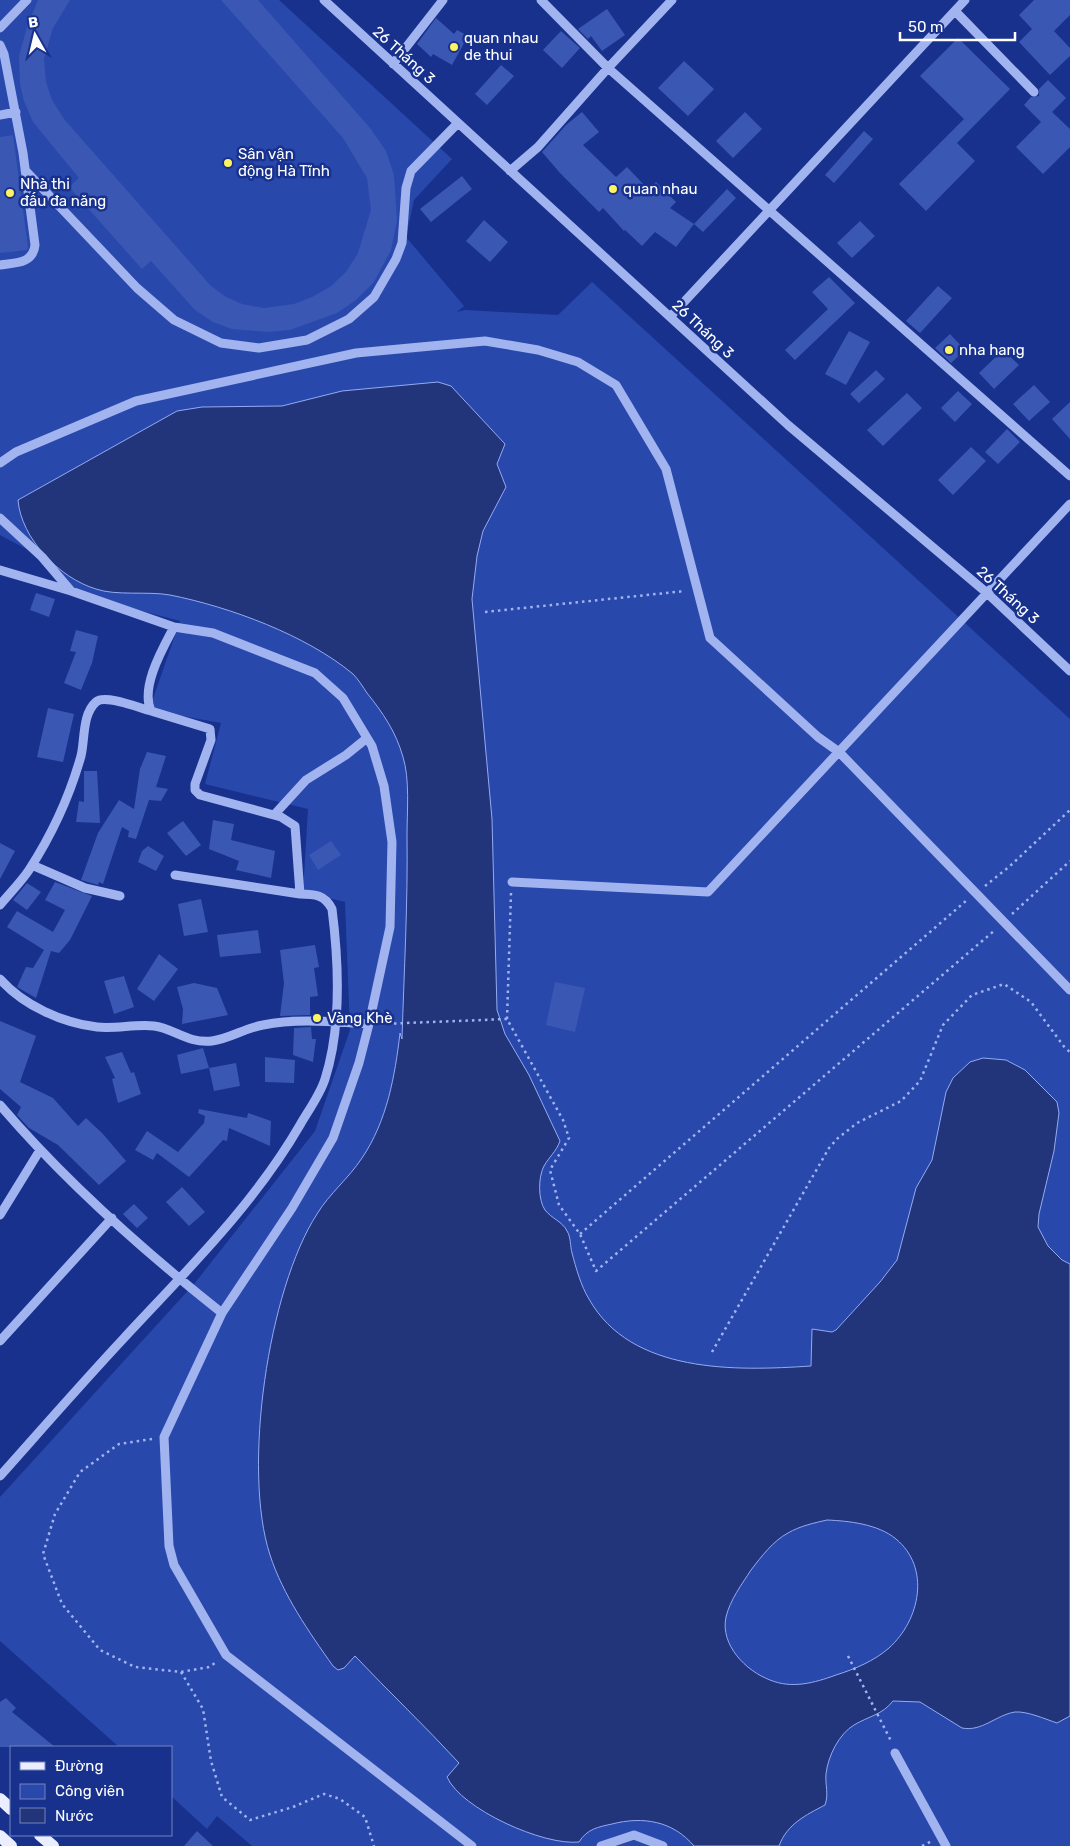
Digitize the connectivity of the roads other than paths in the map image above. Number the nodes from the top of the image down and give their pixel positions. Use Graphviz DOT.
graph roads {
  1 [pos="27,0"];
  2 [pos="324,0"];
  3 [pos="443,0"];
  4 [pos="541,0"];
  5 [pos="672,0"];
  6 [pos="965,0"];
  7 [pos="955,11"];
  8 [pos="0,28"];
  9 [pos="0,45"];
  10 [pos="393,64"];
  11 [pos="608,68"];
  12 [pos="1034,92"];
  13 [pos="16,112"];
  14 [pos="0,114"];
  15 [pos="458,123"];
  16 [pos="25,170"];
  17 [pos="510,171"];
  18 [pos="768,211"];
  19 [pos="0,265"];
  20 [pos="670,317"];
  21 [pos="0,463"];
  22 [pos="1070,476"];
  23 [pos="1070,504"];
  24 [pos="0,518"];
  25 [pos="0,570"];
  26 [pos="71,592"];
  27 [pos="987,593"];
  28 [pos="174,627"];
  29 [pos="1070,671"];
  30 [pos="151,710"];
  31 [pos="367,738"];
  32 [pos="839,752"];
  33 [pos="274,816"];
  34 [pos="32,865"];
  35 [pos="175,875"];
  36 [pos="512,882"];
  37 [pos="300,894"];
  38 [pos="120,896"];
  39 [pos="0,905"];
  40 [pos="0,979"];
  41 [pos="1070,990"];
  42 [pos="336,1022"];
  43 [pos="369,1024"];
  44 [pos="0,1105"];
  45 [pos="40,1150"];
  46 [pos="0,1215"];
  47 [pos="112,1218"];
  48 [pos="180,1280"];
  49 [pos="222,1313"];
  50 [pos="0,1341"];
  51 [pos="0,1476"];
  52 [pos="896,1753"];
  53 [pos="0,1799"];
  54 [pos="10,1808"];
  55 [pos="0,1836"];
  56 [pos="41,1836"];
  57 [pos="11,1846"];
  58 [pos="53,1846"];
  59 [pos="472,1846"];
  60 [pos="601,1846"];
  61 [pos="664,1846"];
  62 [pos="946,1846"];
  1 -- 8 [label="street"];
  2 -- 10 [label="street, 26 Tháng 3"];
  3 -- 10 [label="street"];
  4 -- 11 [label="street"];
  5 -- 11 [label="street"];
  6 -- 7 [label="street"];
  7 -- 12 [label="street"];
  7 -- 18 [label="street"];
  9 -- 13 [label="street"];
  10 -- 15 [label="street, 26 Tháng 3"];
  11 -- 17 [label="street"];
  11 -- 18 [label="street"];
  13 -- 14 [label="street"];
  13 -- 16 [label="street"];
  15 -- 16 [label="street"];
  15 -- 17 [label="street, 26 Tháng 3"];
  16 -- 19 [label="street"];
  17 -- 20 [label="street, 26 Tháng 3"];
  18 -- 20 [label="street"];
  18 -- 22 [label="street"];
  20 -- 27 [label="street, 26 Tháng 3"];
  21 -- 32 [label="street"];
  23 -- 27 [label="street"];
  24 -- 26 [label="street"];
  25 -- 26 [label="street"];
  26 -- 28 [label="street"];
  27 -- 29 [label="street, 26 Tháng 3"];
  27 -- 32 [label="street"];
  28 -- 30 [label="street"];
  28 -- 31 [label="street"];
  30 -- 33 [label="street"];
  30 -- 34 [label="street"];
  31 -- 33 [label="street"];
  31 -- 43 [label="street"];
  32 -- 36 [label="street"];
  32 -- 41 [label="street"];
  33 -- 37 [label="street"];
  34 -- 38 [label="street"];
  34 -- 39 [label="street"];
  35 -- 37 [label="street"];
  37 -- 42 [label="street"];
  40 -- 42 [label="street"];
  42 -- 43 [label="street"];
  42 -- 48 [label="street"];
  43 -- 49 [label="street"];
  44 -- 45 [label="street"];
  45 -- 46 [label="street"];
  45 -- 47 [label="street"];
  47 -- 48 [label="street"];
  47 -- 50 [label="street"];
  48 -- 49 [label="street"];
  48 -- 51 [label="street"];
  49 -- 59 [label="street"];
  52 -- 62 [label="street"];
  53 -- 54 [label="main road"];
  55 -- 57 [label="main road"];
  56 -- 58 [label="main road"];
  60 -- 61 [label="street"];
}
